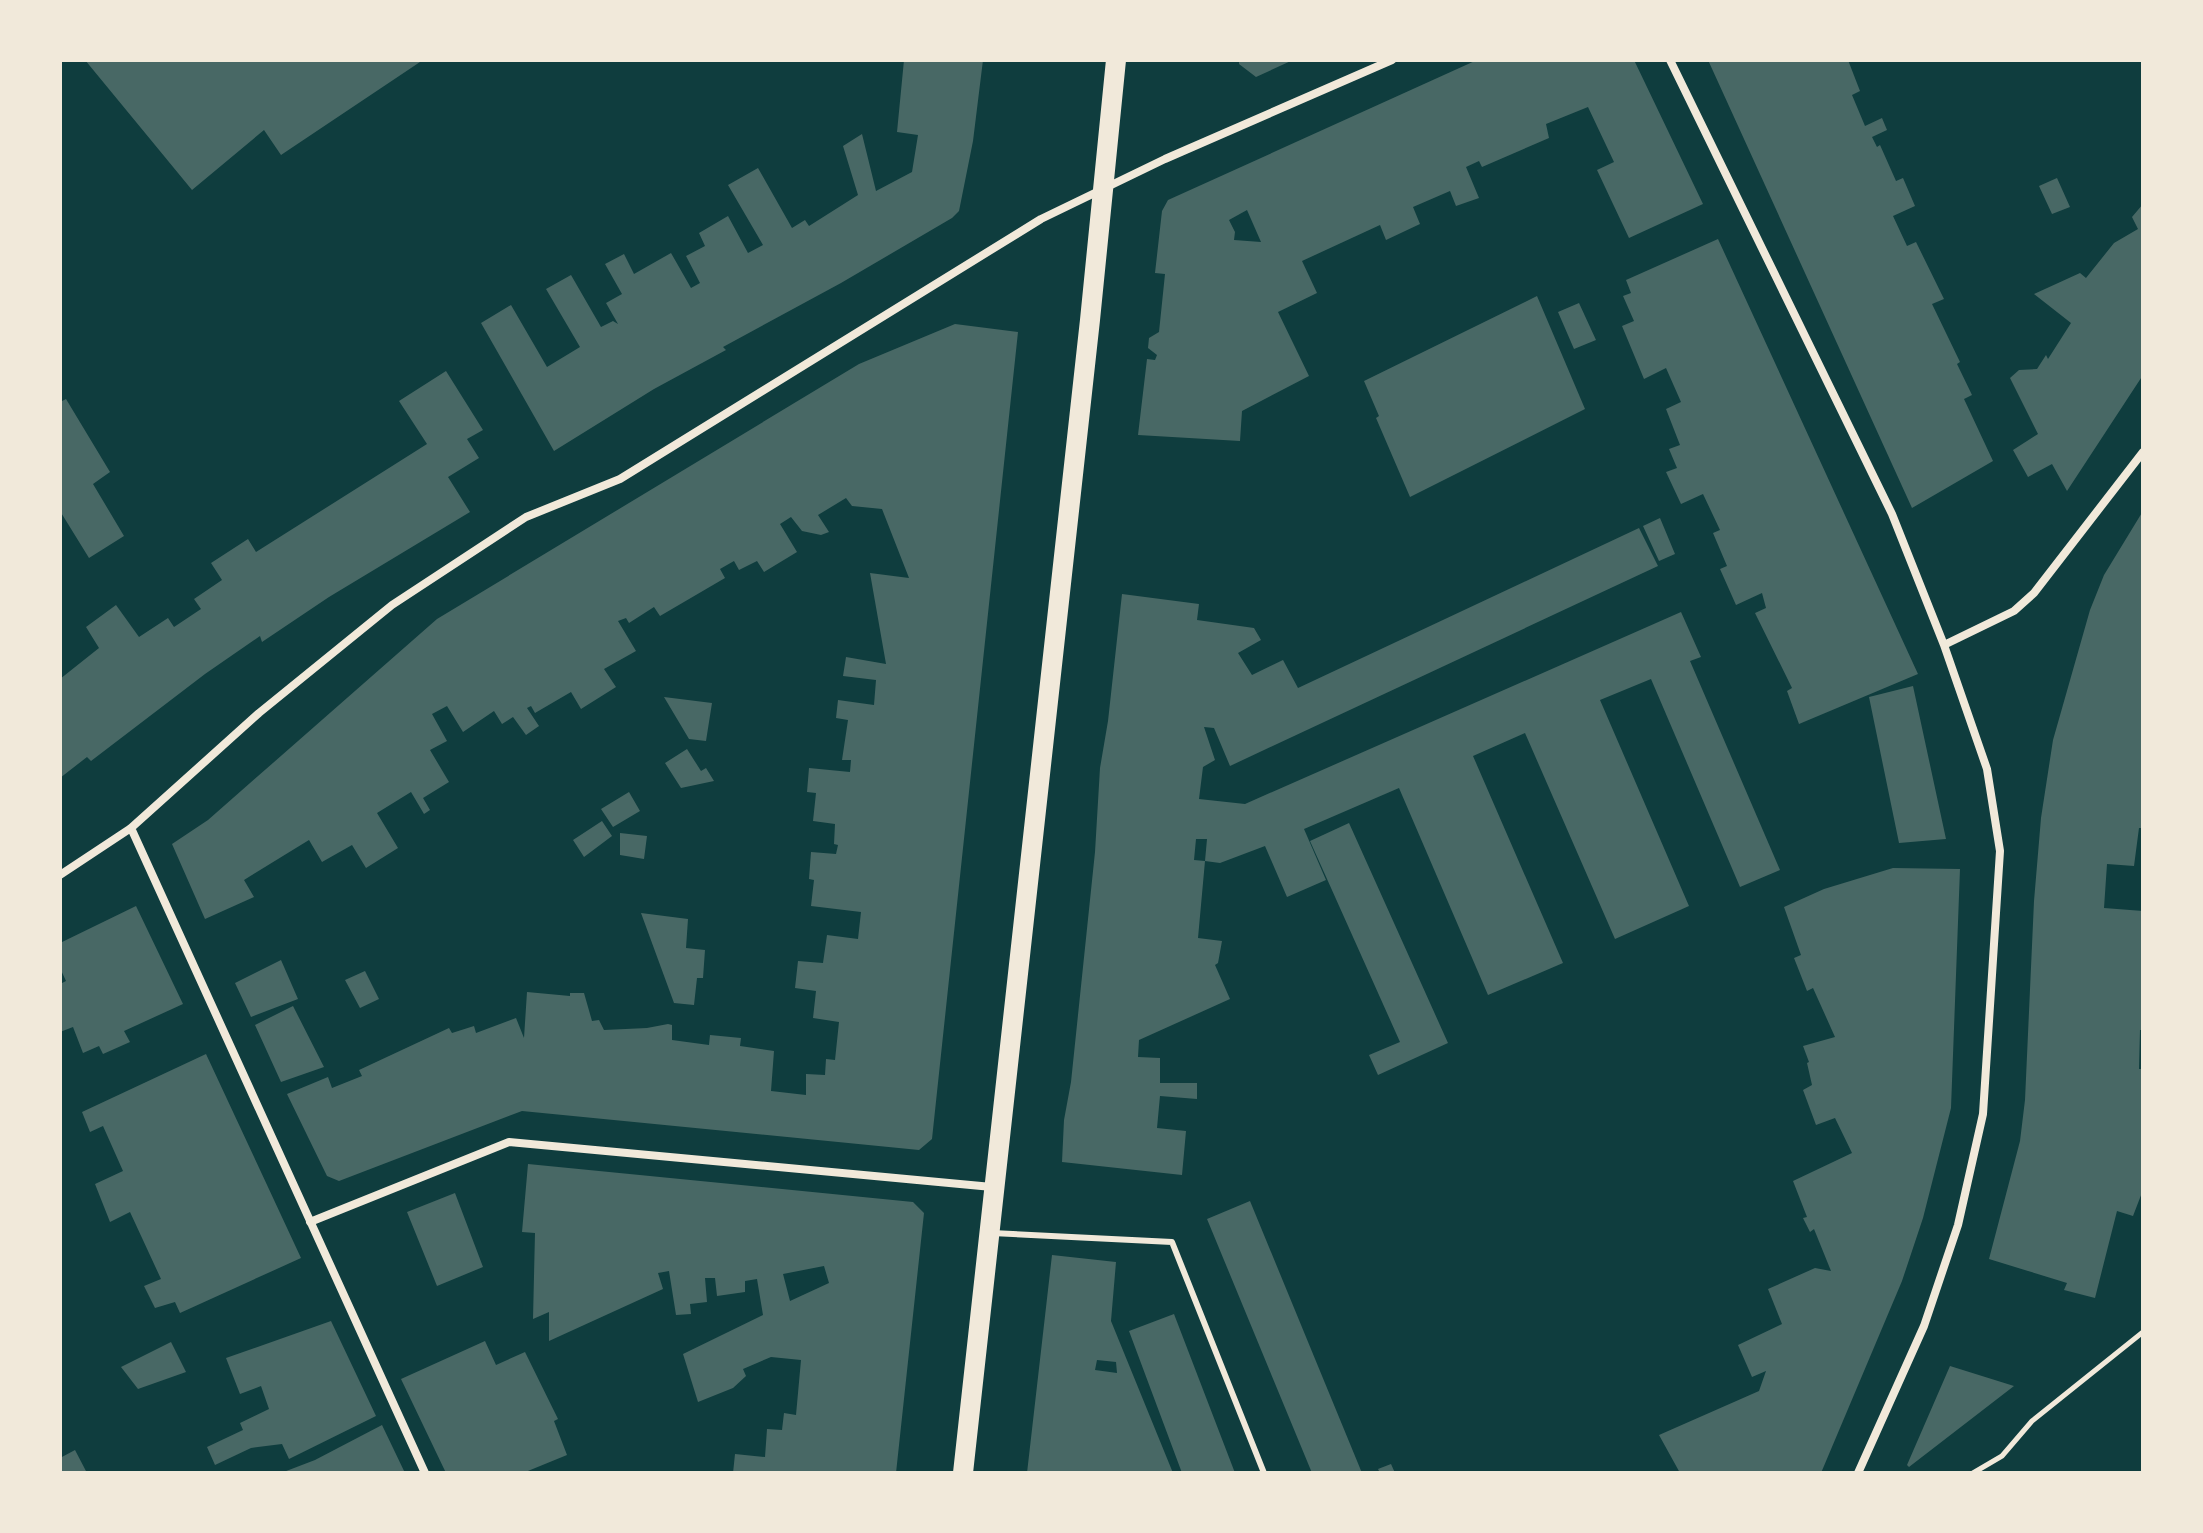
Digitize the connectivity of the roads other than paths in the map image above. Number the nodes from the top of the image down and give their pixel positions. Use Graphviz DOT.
graph roads {
  1 [pos="1116,60"];
  2 [pos="1392,60"];
  3 [pos="1670,60"];
  4 [pos="1102,192"];
  5 [pos="2143,452"];
  6 [pos="1944,645"];
  7 [pos="131,828"];
  8 [pos="60,875"];
  9 [pos="993,1187"];
  10 [pos="310,1222"];
  11 [pos="989,1232"];
  12 [pos="425,1473"];
  13 [pos="963,1473"];
  14 [pos="1264,1473"];
  15 [pos="1858,1473"];
  1 -- 4 [label="main road"];
  2 -- 4 [label="street"];
  3 -- 6 [label="street"];
  4 -- 7 [label="street"];
  4 -- 9 [label="main road"];
  5 -- 6 [label="street"];
  6 -- 15 [label="street"];
  7 -- 8 [label="street"];
  7 -- 10 [label="street"];
  9 -- 10 [label="street"];
  9 -- 11 [label="main road"];
  10 -- 12 [label="street"];
  11 -- 13 [label="main road"];
  11 -- 14 [label="lane"];
}
